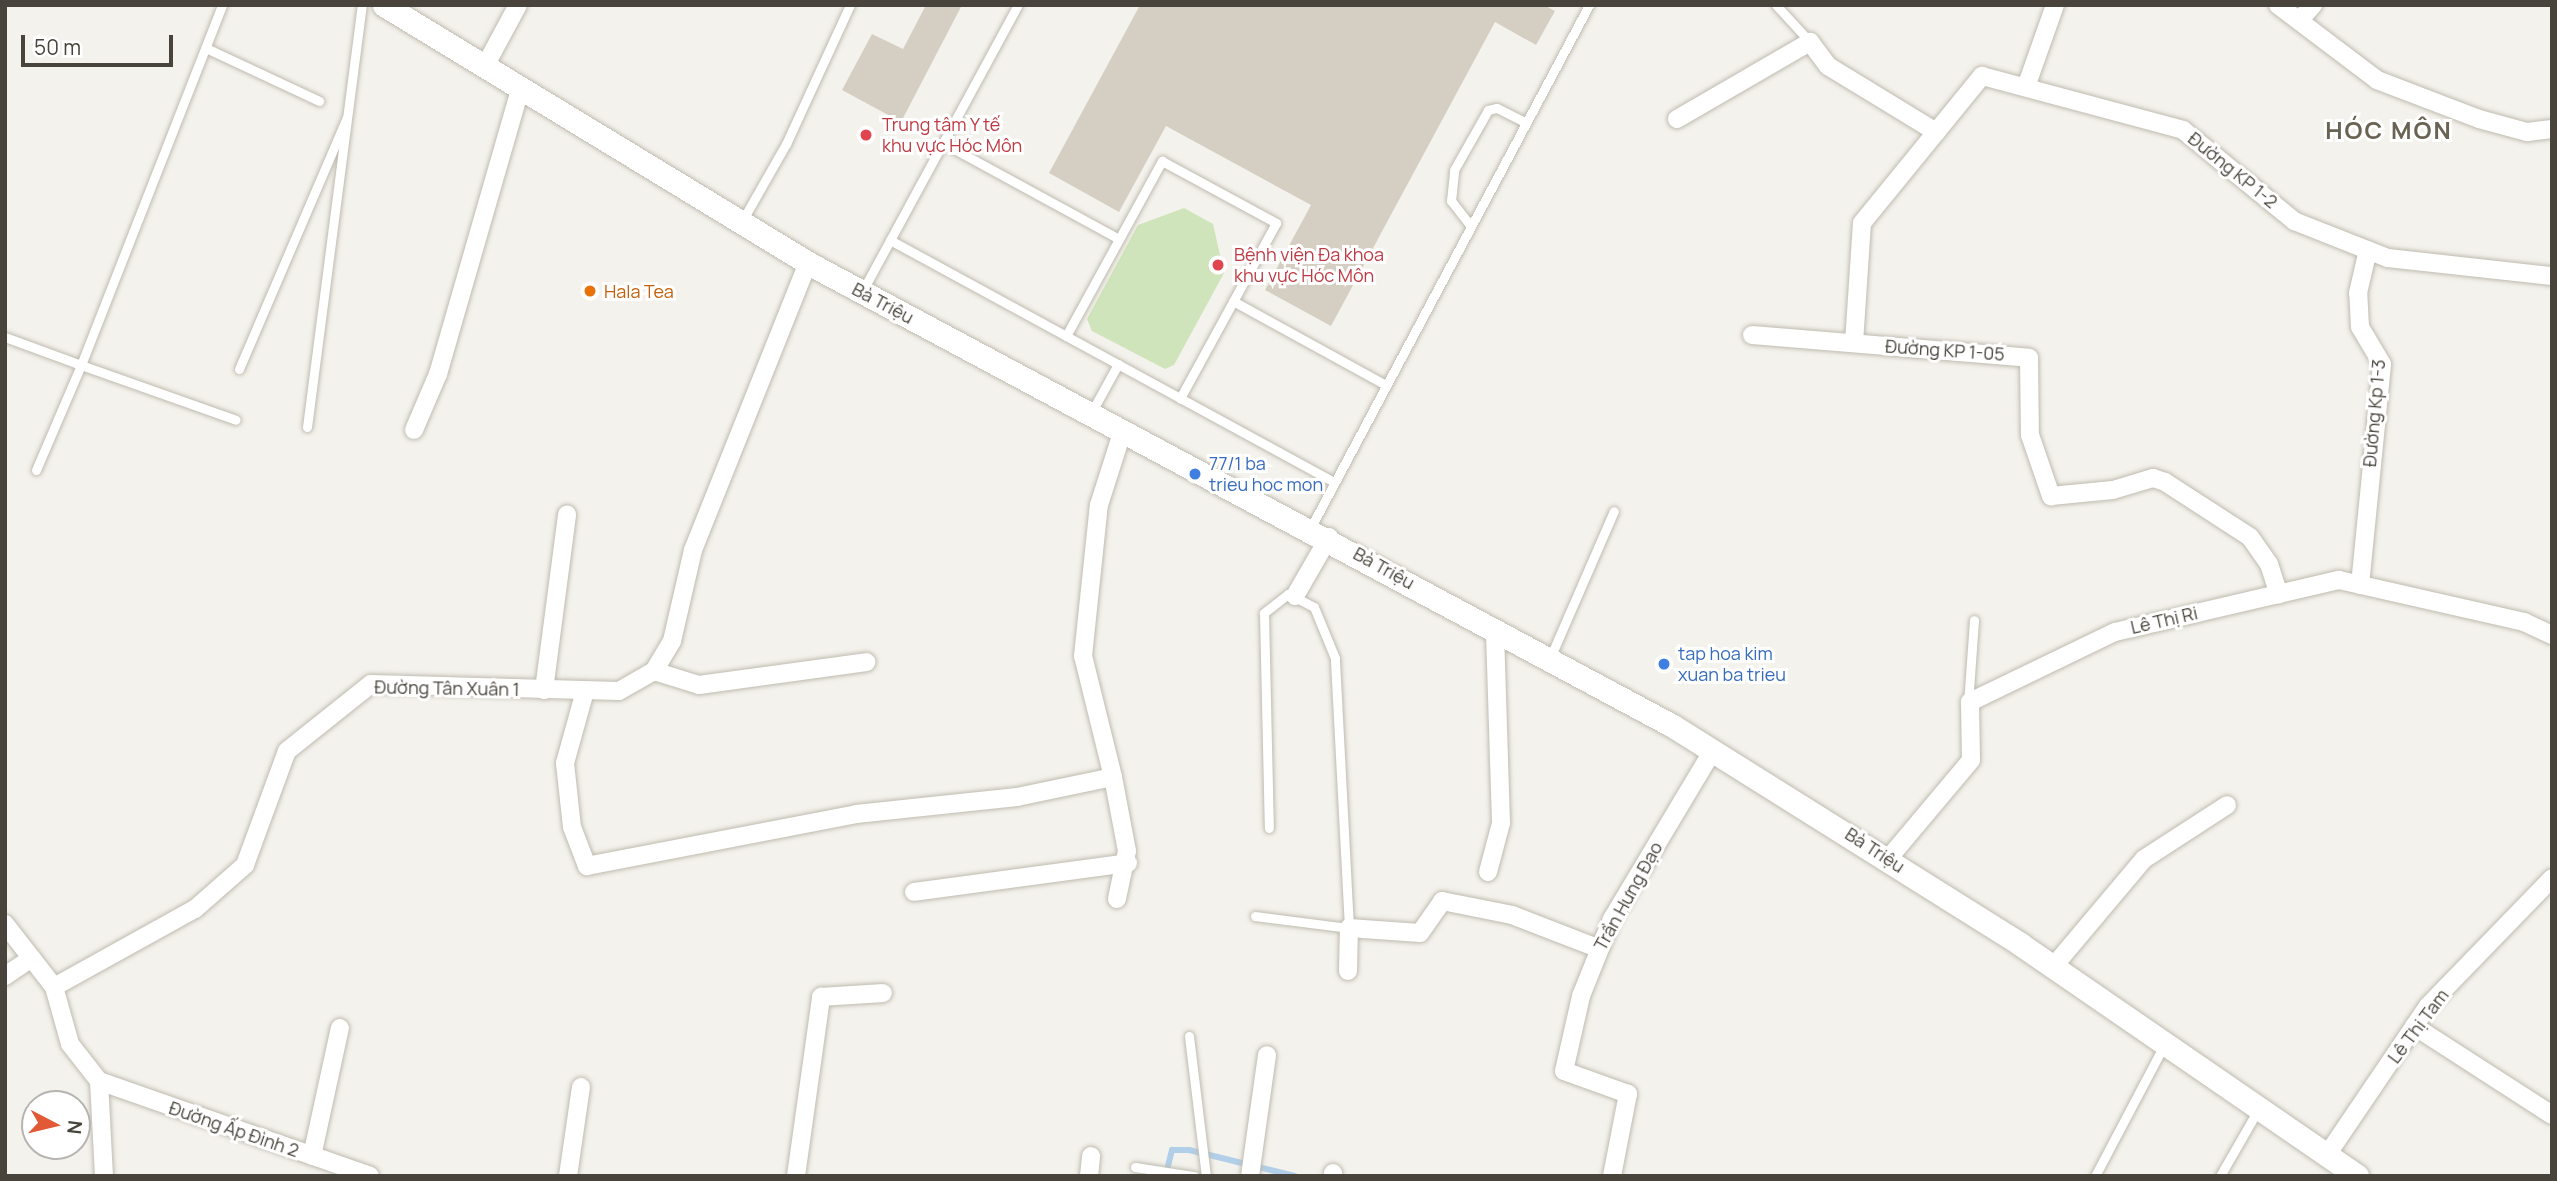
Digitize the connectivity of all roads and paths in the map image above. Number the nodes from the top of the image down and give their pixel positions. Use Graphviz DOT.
graph roads {
  1 [pos="222,5"];
  2 [pos="362,5"];
  3 [pos="518,5"];
  4 [pos="850,5"];
  5 [pos="1018,5"];
  6 [pos="1589,5"];
  7 [pos="1776,5"];
  8 [pos="2055,5"];
  9 [pos="2277,5"];
  10 [pos="2313,5"];
  11 [pos="390,7"];
  12 [pos="2300,20"];
  13 [pos="1810,42"];
  14 [pos="206,48"];
  15 [pos="485,66"];
  16 [pos="2026,87"];
  17 [pos="521,88"];
  18 [pos="319,101"];
  19 [pos="350,109"];
  20 [pos="1676,119"];
  21 [pos="1525,122"];
  22 [pos="2552,130"];
  23 [pos="1936,132"];
  24 [pos="943,143"];
  25 [pos="742,221"];
  26 [pos="1470,225"];
  27 [pos="1119,239"];
  28 [pos="890,240"];
  29 [pos="2368,250"];
  30 [pos="808,263"];
  31 [pos="2552,276"];
  32 [pos="862,292"];
  33 [pos="1233,301"];
  34 [pos="1752,335"];
  35 [pos="1066,336"];
  36 [pos="5,337"];
  37 [pos="1854,343"];
  38 [pos="1118,364"];
  39 [pos="81,365"];
  40 [pos="239,369"];
  41 [pos="1384,384"];
  42 [pos="1180,398"];
  43 [pos="1091,413"];
  44 [pos="236,420"];
  45 [pos="307,427"];
  46 [pos="1122,429"];
  47 [pos="414,430"];
  48 [pos="36,470"];
  49 [pos="1334,482"];
  50 [pos="1614,511"];
  51 [pos="567,515"];
  52 [pos="1320,532"];
  53 [pos="2360,585"];
  54 [pos="2279,594"];
  55 [pos="1296,596"];
  56 [pos="1974,620"];
  57 [pos="1495,629"];
  58 [pos="2552,635"];
  59 [pos="1549,659"];
  60 [pos="866,662"];
  61 [pos="654,671"];
  62 [pos="544,690"];
  63 [pos="585,691"];
  64 [pos="1968,706"];
  65 [pos="1713,750"];
  66 [pos="1113,778"];
  67 [pos="2227,805"];
  68 [pos="1269,828"];
  69 [pos="1888,859"];
  70 [pos="1128,863"];
  71 [pos="1488,872"];
  72 [pos="2552,878"];
  73 [pos="914,892"];
  74 [pos="1117,899"];
  75 [pos="1255,916"];
  76 [pos="5,924"];
  77 [pos="1349,928"];
  78 [pos="1597,948"];
  79 [pos="32,958"];
  80 [pos="2053,967"];
  81 [pos="1348,971"];
  82 [pos="5,976"];
  83 [pos="54,987"];
  84 [pos="883,993"];
  85 [pos="2414,1026"];
  86 [pos="341,1028"];
  87 [pos="1189,1036"];
  88 [pos="2165,1044"];
  89 [pos="1267,1055"];
  90 [pos="99,1081"];
  91 [pos="581,1087"];
  92 [pos="2259,1108"];
  93 [pos="2552,1115"];
  94 [pos="2327,1155"];
  95 [pos="312,1156"];
  96 [pos="1091,1157"];
  97 [pos="1135,1167"];
  98 [pos="1251,1174"];
  99 [pos="104,1176"];
  100 [pos="370,1176"];
  101 [pos="568,1176"];
  102 [pos="796,1176"];
  103 [pos="1089,1176"];
  104 [pos="1194,1176"];
  105 [pos="1206,1176"];
  106 [pos="1612,1176"];
  107 [pos="2095,1176"];
  108 [pos="2221,1176"];
  109 [pos="2357,1176"];
  1 -- 14 [label="lane"];
  2 -- 19 [label="lane"];
  3 -- 15 [label="street"];
  4 -- 25 [label="lane"];
  5 -- 24 [label="lane"];
  6 -- 21 [label="lane"];
  7 -- 13 [label="lane"];
  8 -- 16 [label="street"];
  9 -- 12 [label="street"];
  10 -- 12 [label="street"];
  11 -- 15 [label="street, Bà Triệu"];
  12 -- 22 [label="street"];
  13 -- 20 [label="street"];
  13 -- 23 [label="street"];
  14 -- 18 [label="lane"];
  14 -- 39 [label="lane"];
  15 -- 17 [label="street, Bà Triệu"];
  16 -- 23 [label="street, Đường KP 1-2"];
  16 -- 29 [label="street, Đường KP 1-2"];
  17 -- 25 [label="street, Bà Triệu"];
  17 -- 47 [label="street"];
  19 -- 40 [label="lane"];
  19 -- 45 [label="lane"];
  21 -- 26 [label="lane"];
  21 -- 26 [label="lane"];
  23 -- 37 [label="street"];
  24 -- 27 [label="lane"];
  24 -- 28 [label="lane"];
  25 -- 30 [label="street, Bà Triệu"];
  26 -- 41 [label="lane"];
  27 -- 33 [label="lane"];
  27 -- 35 [label="lane"];
  28 -- 32 [label="lane"];
  28 -- 35 [label="lane"];
  29 -- 31 [label="street, Đường KP 1-2"];
  29 -- 53 [label="street, Đường Kp 1-3"];
  30 -- 32 [label="street, Bà Triệu"];
  30 -- 61 [label="street, Đường Tân Xuân 1"];
  32 -- 43 [label="street, Bà Triệu"];
  33 -- 41 [label="lane"];
  33 -- 42 [label="lane"];
  34 -- 37 [label="street, Đường KP 1-05"];
  35 -- 38 [label="lane"];
  36 -- 39 [label="lane"];
  37 -- 54 [label="street, Đường KP 1-05"];
  38 -- 42 [label="lane"];
  38 -- 43 [label="lane"];
  39 -- 44 [label="lane"];
  39 -- 48 [label="lane"];
  41 -- 49 [label="lane"];
  42 -- 49 [label="lane"];
  43 -- 46 [label="street, Bà Triệu"];
  46 -- 52 [label="street, Bà Triệu"];
  46 -- 66 [label="street"];
  49 -- 52 [label="lane"];
  50 -- 59 [label="lane"];
  51 -- 62 [label="street"];
  52 -- 55 [label="street"];
  52 -- 57 [label="street, Bà Triệu"];
  53 -- 54 [label="street, Lê Thị Ri"];
  53 -- 58 [label="street, Lê Thị Ri"];
  54 -- 64 [label="street, Lê Thị Ri"];
  55 -- 68 [label="lane"];
  55 -- 77 [label="lane"];
  56 -- 64 [label="lane"];
  57 -- 59 [label="street, Bà Triệu"];
  57 -- 71 [label="street"];
  59 -- 65 [label="street, Bà Triệu"];
  60 -- 61 [label="street"];
  61 -- 63 [label="street, Đường Tân Xuân 1"];
  62 -- 63 [label="street, Đường Tân Xuân 1"];
  62 -- 83 [label="street, Đường Tân Xuân 1"];
  63 -- 66 [label="street"];
  64 -- 69 [label="street"];
  65 -- 69 [label="street, Bà Triệu"];
  65 -- 78 [label="street, Trần Hưng Đạo"];
  66 -- 70 [label="street"];
  67 -- 80 [label="street"];
  69 -- 80 [label="street, Bà Triệu"];
  70 -- 73 [label="street"];
  70 -- 74 [label="street"];
  72 -- 85 [label="street, Lê Thị Tam"];
  75 -- 77 [label="lane"];
  76 -- 79 [label="street"];
  77 -- 78 [label="street"];
  77 -- 81 [label="street"];
  78 -- 106 [label="street, Trần Hưng Đạo"];
  79 -- 82 [label="street"];
  79 -- 83 [label="street"];
  80 -- 88 [label="street, Bà Triệu"];
  83 -- 90 [label="street"];
  84 -- 102 [label="street"];
  85 -- 93 [label="street"];
  85 -- 94 [label="street, Lê Thị Tam"];
  86 -- 95 [label="street"];
  87 -- 105 [label="lane"];
  88 -- 92 [label="street, Bà Triệu"];
  88 -- 107 [label="lane"];
  89 -- 98 [label="street"];
  90 -- 95 [label="street, Đường Ấp Đình 2"];
  90 -- 99 [label="street"];
  91 -- 101 [label="street"];
  92 -- 94 [label="street, Bà Triệu"];
  92 -- 108 [label="lane"];
  94 -- 109 [label="street, Bà Triệu"];
  95 -- 100 [label="street, Đường Ấp Đình 2"];
  96 -- 103 [label="street"];
  97 -- 104 [label="lane"];
}
